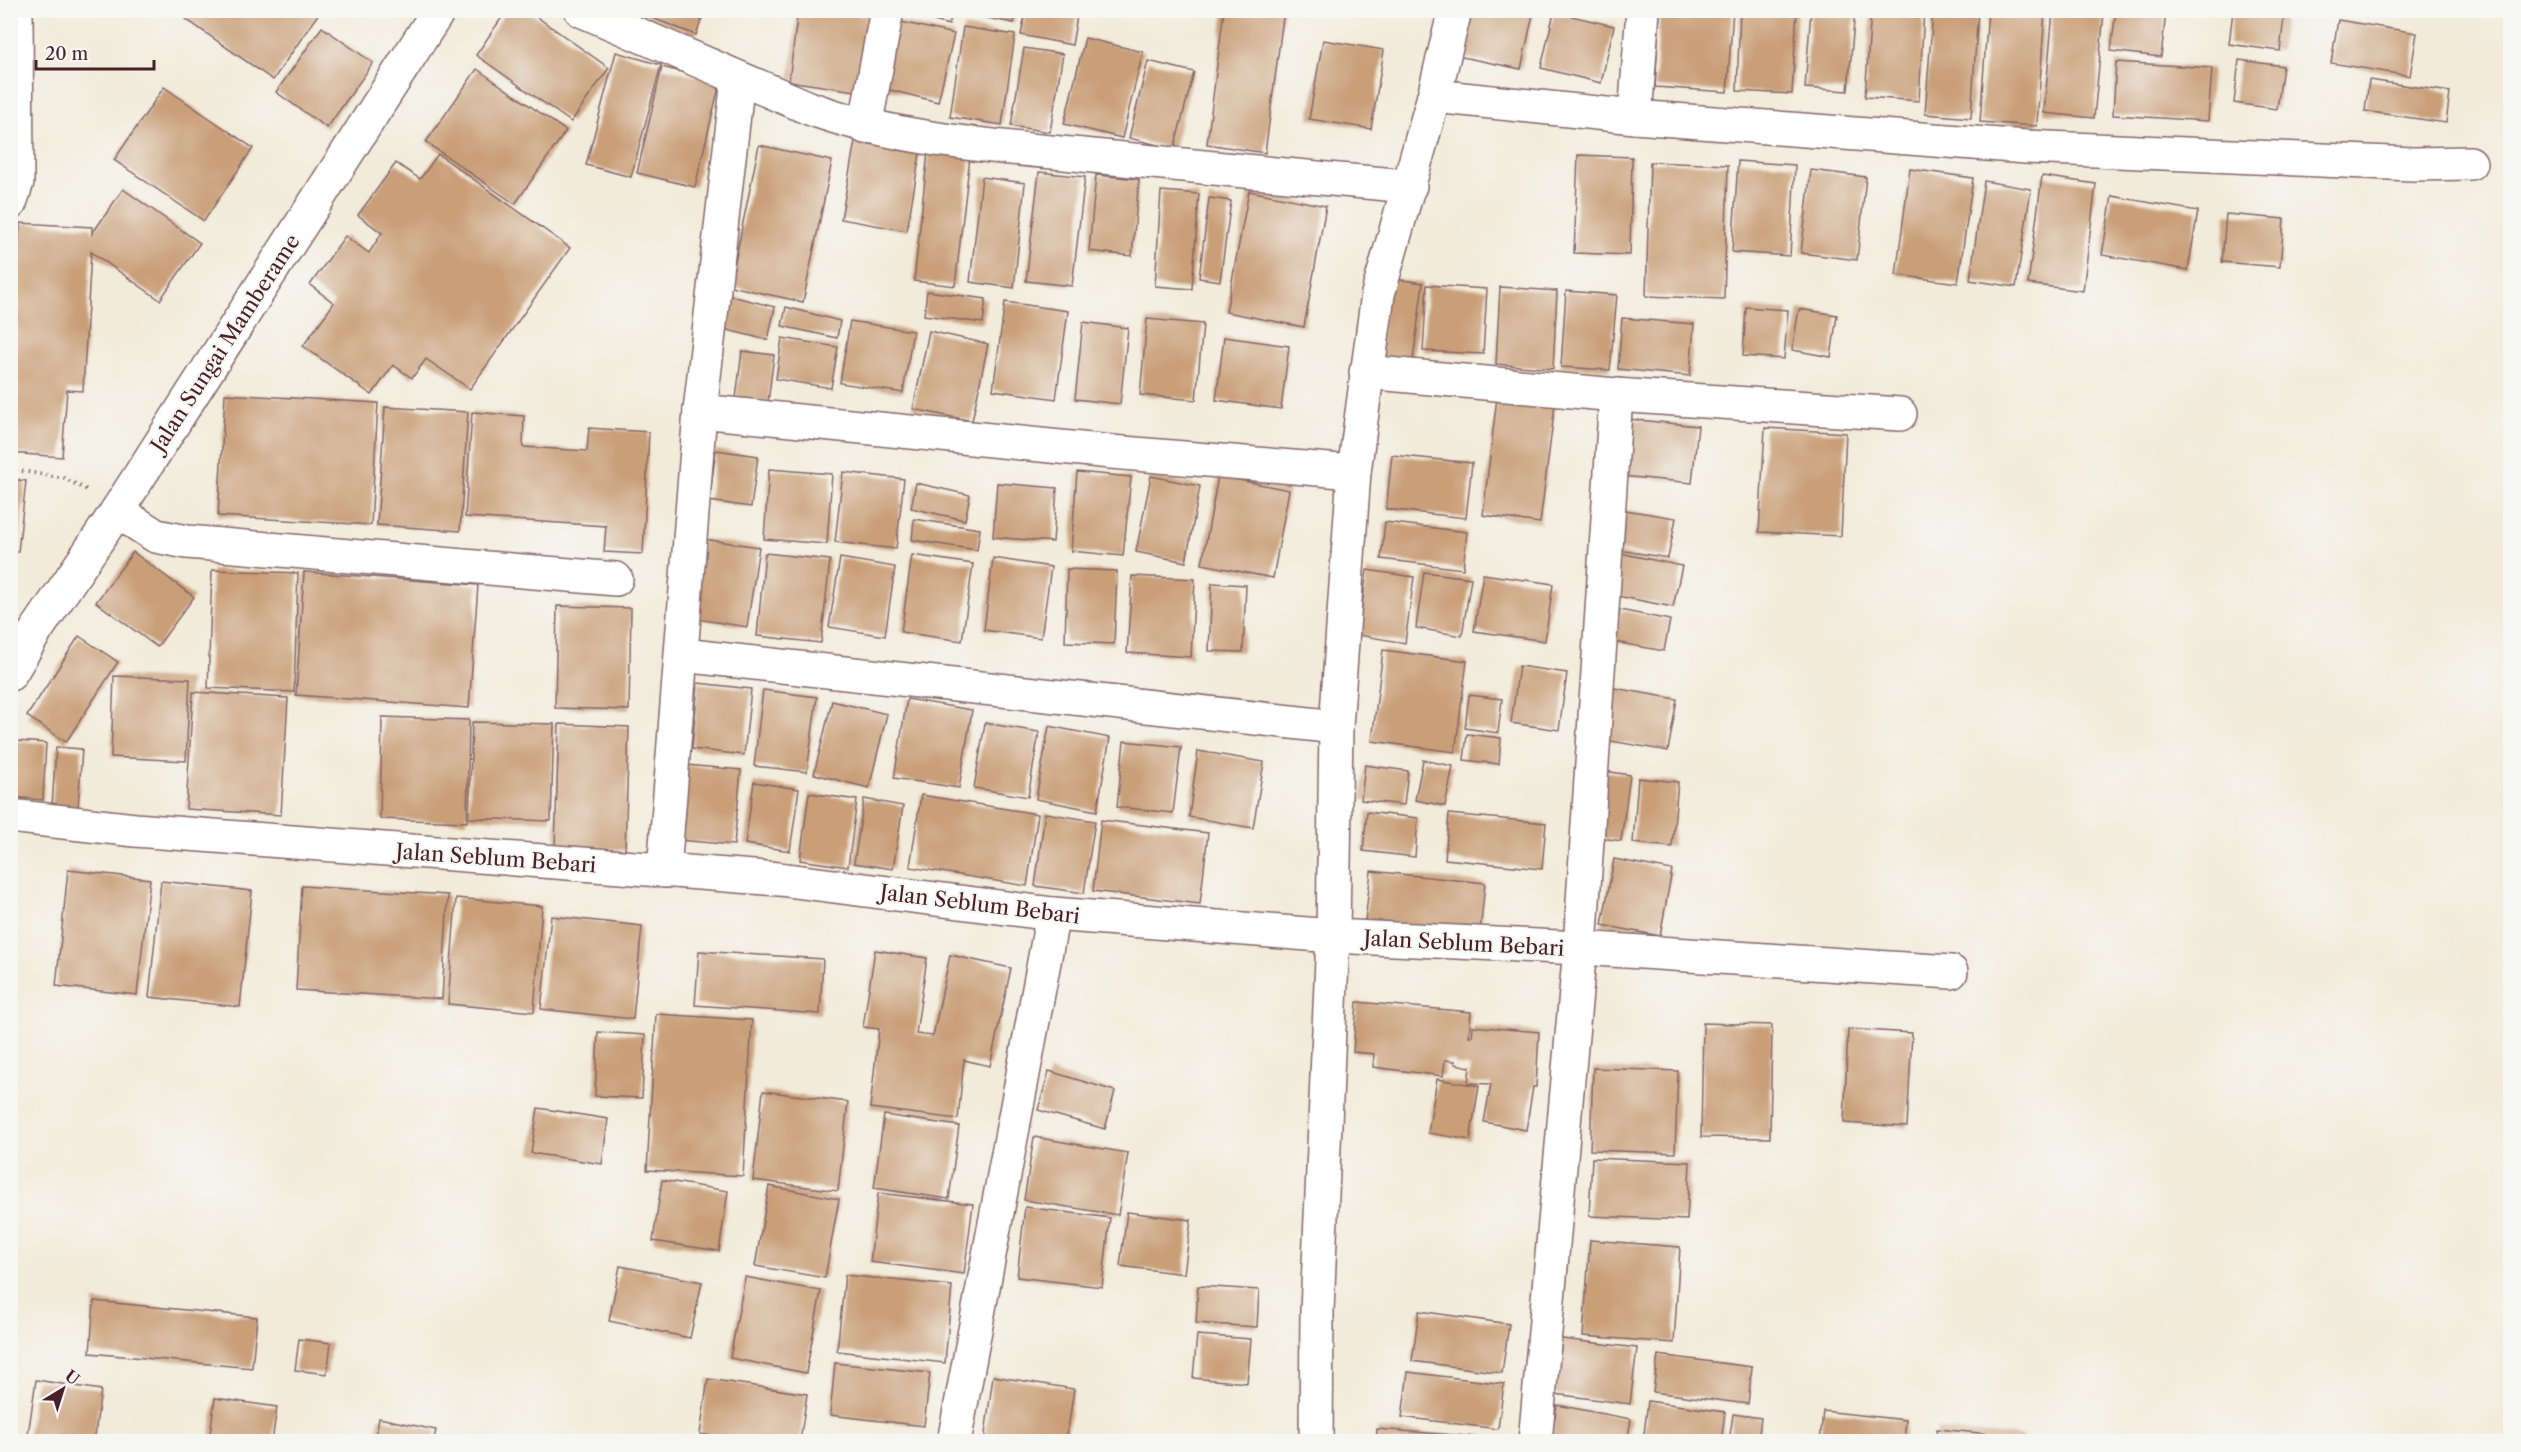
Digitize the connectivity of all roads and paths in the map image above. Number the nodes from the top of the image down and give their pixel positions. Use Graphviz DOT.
graph roads {
  1 [pos="16,10"];
  2 [pos="439,10"];
  3 [pos="581,10"];
  4 [pos="887,10"];
  5 [pos="1455,10"];
  6 [pos="1643,10"];
  7 [pos="738,79"];
  8 [pos="1434,96"];
  9 [pos="1635,117"];
  10 [pos="865,127"];
  11 [pos="2470,163"];
  12 [pos="1410,186"];
  13 [pos="10,203"];
  14 [pos="1366,372"];
  15 [pos="1616,395"];
  16 [pos="700,411"];
  17 [pos="1899,414"];
  18 [pos="10,469"];
  19 [pos="1354,472"];
  20 [pos="117,511"];
  21 [pos="616,579"];
  22 [pos="682,655"];
  23 [pos="10,674"];
  24 [pos="1336,727"];
  25 [pos="10,816"];
  26 [pos="664,871"];
  27 [pos="1053,914"];
  28 [pos="1333,936"];
  29 [pos="1580,948"];
  30 [pos="1951,972"];
  31 [pos="954,1442"];
  32 [pos="1316,1442"];
  33 [pos="1535,1442"];
  1 -- 13 [label="street"];
  2 -- 20 [label="street, Jalan Sungai Mamberame"];
  3 -- 7 [label="street"];
  4 -- 10 [label="street"];
  5 -- 8 [label="street"];
  6 -- 9 [label="street"];
  7 -- 10 [label="street"];
  7 -- 16 [label="street"];
  8 -- 9 [label="street"];
  8 -- 12 [label="street"];
  9 -- 11 [label="street"];
  10 -- 12 [label="street"];
  12 -- 14 [label="street"];
  14 -- 15 [label="street"];
  14 -- 19 [label="street"];
  15 -- 17 [label="street"];
  15 -- 29 [label="street"];
  16 -- 19 [label="street"];
  16 -- 22 [label="street"];
  18 -- 20 [label="path"];
  19 -- 24 [label="street"];
  20 -- 21 [label="street"];
  20 -- 23 [label="street, Jalan Sungai Mamberame"];
  22 -- 24 [label="street"];
  22 -- 26 [label="street"];
  24 -- 28 [label="street"];
  25 -- 26 [label="street, Jalan Seblum Bebari"];
  26 -- 27 [label="street, Jalan Seblum Bebari"];
  27 -- 28 [label="street, Jalan Seblum Bebari"];
  27 -- 31 [label="street"];
  28 -- 29 [label="street, Jalan Seblum Bebari"];
  28 -- 32 [label="street"];
  29 -- 30 [label="street, Jalan Seblum Bebari"];
  29 -- 33 [label="street"];
}
